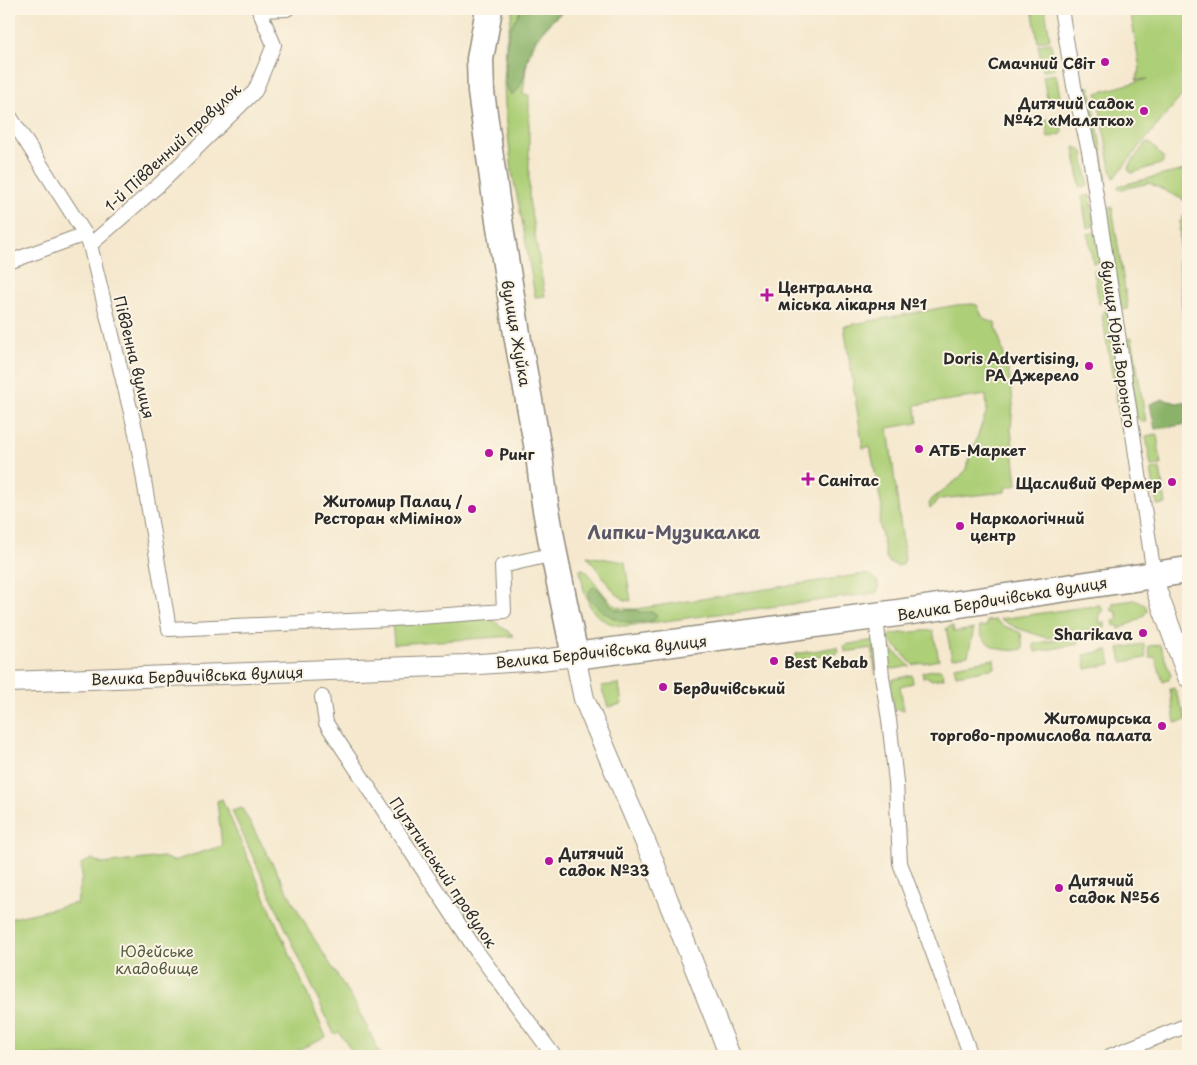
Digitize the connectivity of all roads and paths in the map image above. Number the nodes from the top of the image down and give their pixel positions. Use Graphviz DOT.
graph roads {
  1 [pos="287,9"];
  2 [pos="489,9"];
  3 [pos="1060,9"];
  4 [pos="9,115"];
  5 [pos="88,239"];
  6 [pos="9,262"];
  7 [pos="554,554"];
  8 [pos="1188,563"];
  9 [pos="1188,570"];
  10 [pos="1153,572"];
  11 [pos="876,616"];
  12 [pos="574,651"];
  13 [pos="9,674"];
  14 [pos="1188,676"];
  15 [pos="9,682"];
  16 [pos="322,697"];
  17 [pos="1188,1025"];
  18 [pos="554,1056"];
  19 [pos="730,1056"];
  20 [pos="971,1056"];
  21 [pos="1110,1056"];
  1 -- 5 [label="street, 1-й Південний провулок"];
  2 -- 7 [label="highway, вулиця Жуйка"];
  3 -- 10 [label="street, вулиця Юрія Вороного"];
  4 -- 5 [label="street, Південна вулиця"];
  5 -- 6 [label="street"];
  5 -- 7 [label="street, Південна вулиця"];
  7 -- 12 [label="highway, вулиця Жуйка"];
  8 -- 10 [label="highway, Велика Бердичівська вулиця"];
  9 -- 10 [label="highway, Велика Бердичівська вулиця"];
  10 -- 11 [label="highway, Велика Бердичівська вулиця"];
  10 -- 12 [label="highway, Велика Бердичівська вулиця"];
  10 -- 14 [label="main road, вулиця Юрія Вороного"];
  11 -- 12 [label="highway, Велика Бердичівська вулиця"];
  11 -- 20 [label="street"];
  12 -- 13 [label="main road, Велика Бердичівська вулиця"];
  12 -- 15 [label="main road, Велика Бердичівська вулиця"];
  12 -- 19 [label="main road"];
  16 -- 18 [label="street, Путятинський провулок"];
  17 -- 21 [label="street"];
}
